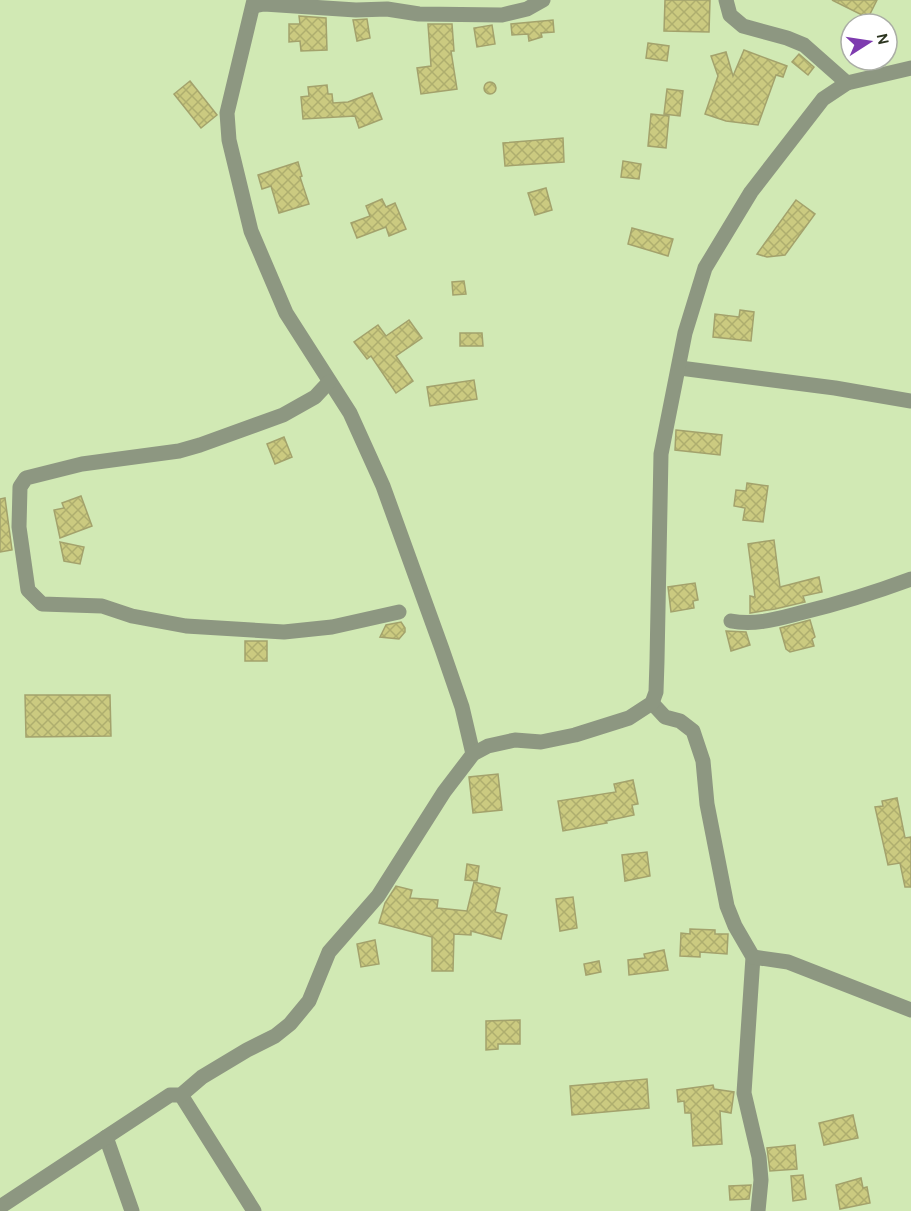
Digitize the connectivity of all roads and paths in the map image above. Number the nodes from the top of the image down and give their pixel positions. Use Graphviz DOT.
graph roads {
  1 [pos="543,0"];
  2 [pos="726,0"];
  3 [pos="254,3"];
  4 [pos="468,7"];
  5 [pos="911,68"];
  6 [pos="847,83"];
  7 [pos="680,368"];
  8 [pos="329,382"];
  9 [pos="911,400"];
  10 [pos="911,579"];
  11 [pos="399,612"];
  12 [pos="731,621"];
  13 [pos="652,703"];
  14 [pos="473,754"];
  15 [pos="753,957"];
  16 [pos="911,1010"];
  17 [pos="181,1095"];
  18 [pos="106,1137"];
  19 [pos="9,1206"];
  20 [pos="132,1211"];
  21 [pos="254,1211"];
  22 [pos="758,1211"];
  1 -- 4 [label="street"];
  2 -- 6 [label="street"];
  3 -- 4 [label="street"];
  3 -- 8 [label="street"];
  5 -- 6 [label="street"];
  6 -- 7 [label="street"];
  7 -- 9 [label="street"];
  7 -- 13 [label="street"];
  8 -- 11 [label="street"];
  8 -- 14 [label="street"];
  10 -- 12 [label="street"];
  13 -- 14 [label="street"];
  13 -- 15 [label="street"];
  14 -- 17 [label="street"];
  15 -- 16 [label="street"];
  15 -- 22 [label="street"];
  17 -- 18 [label="street"];
  17 -- 21 [label="street"];
  18 -- 19 [label="street"];
  18 -- 20 [label="street"];
}
